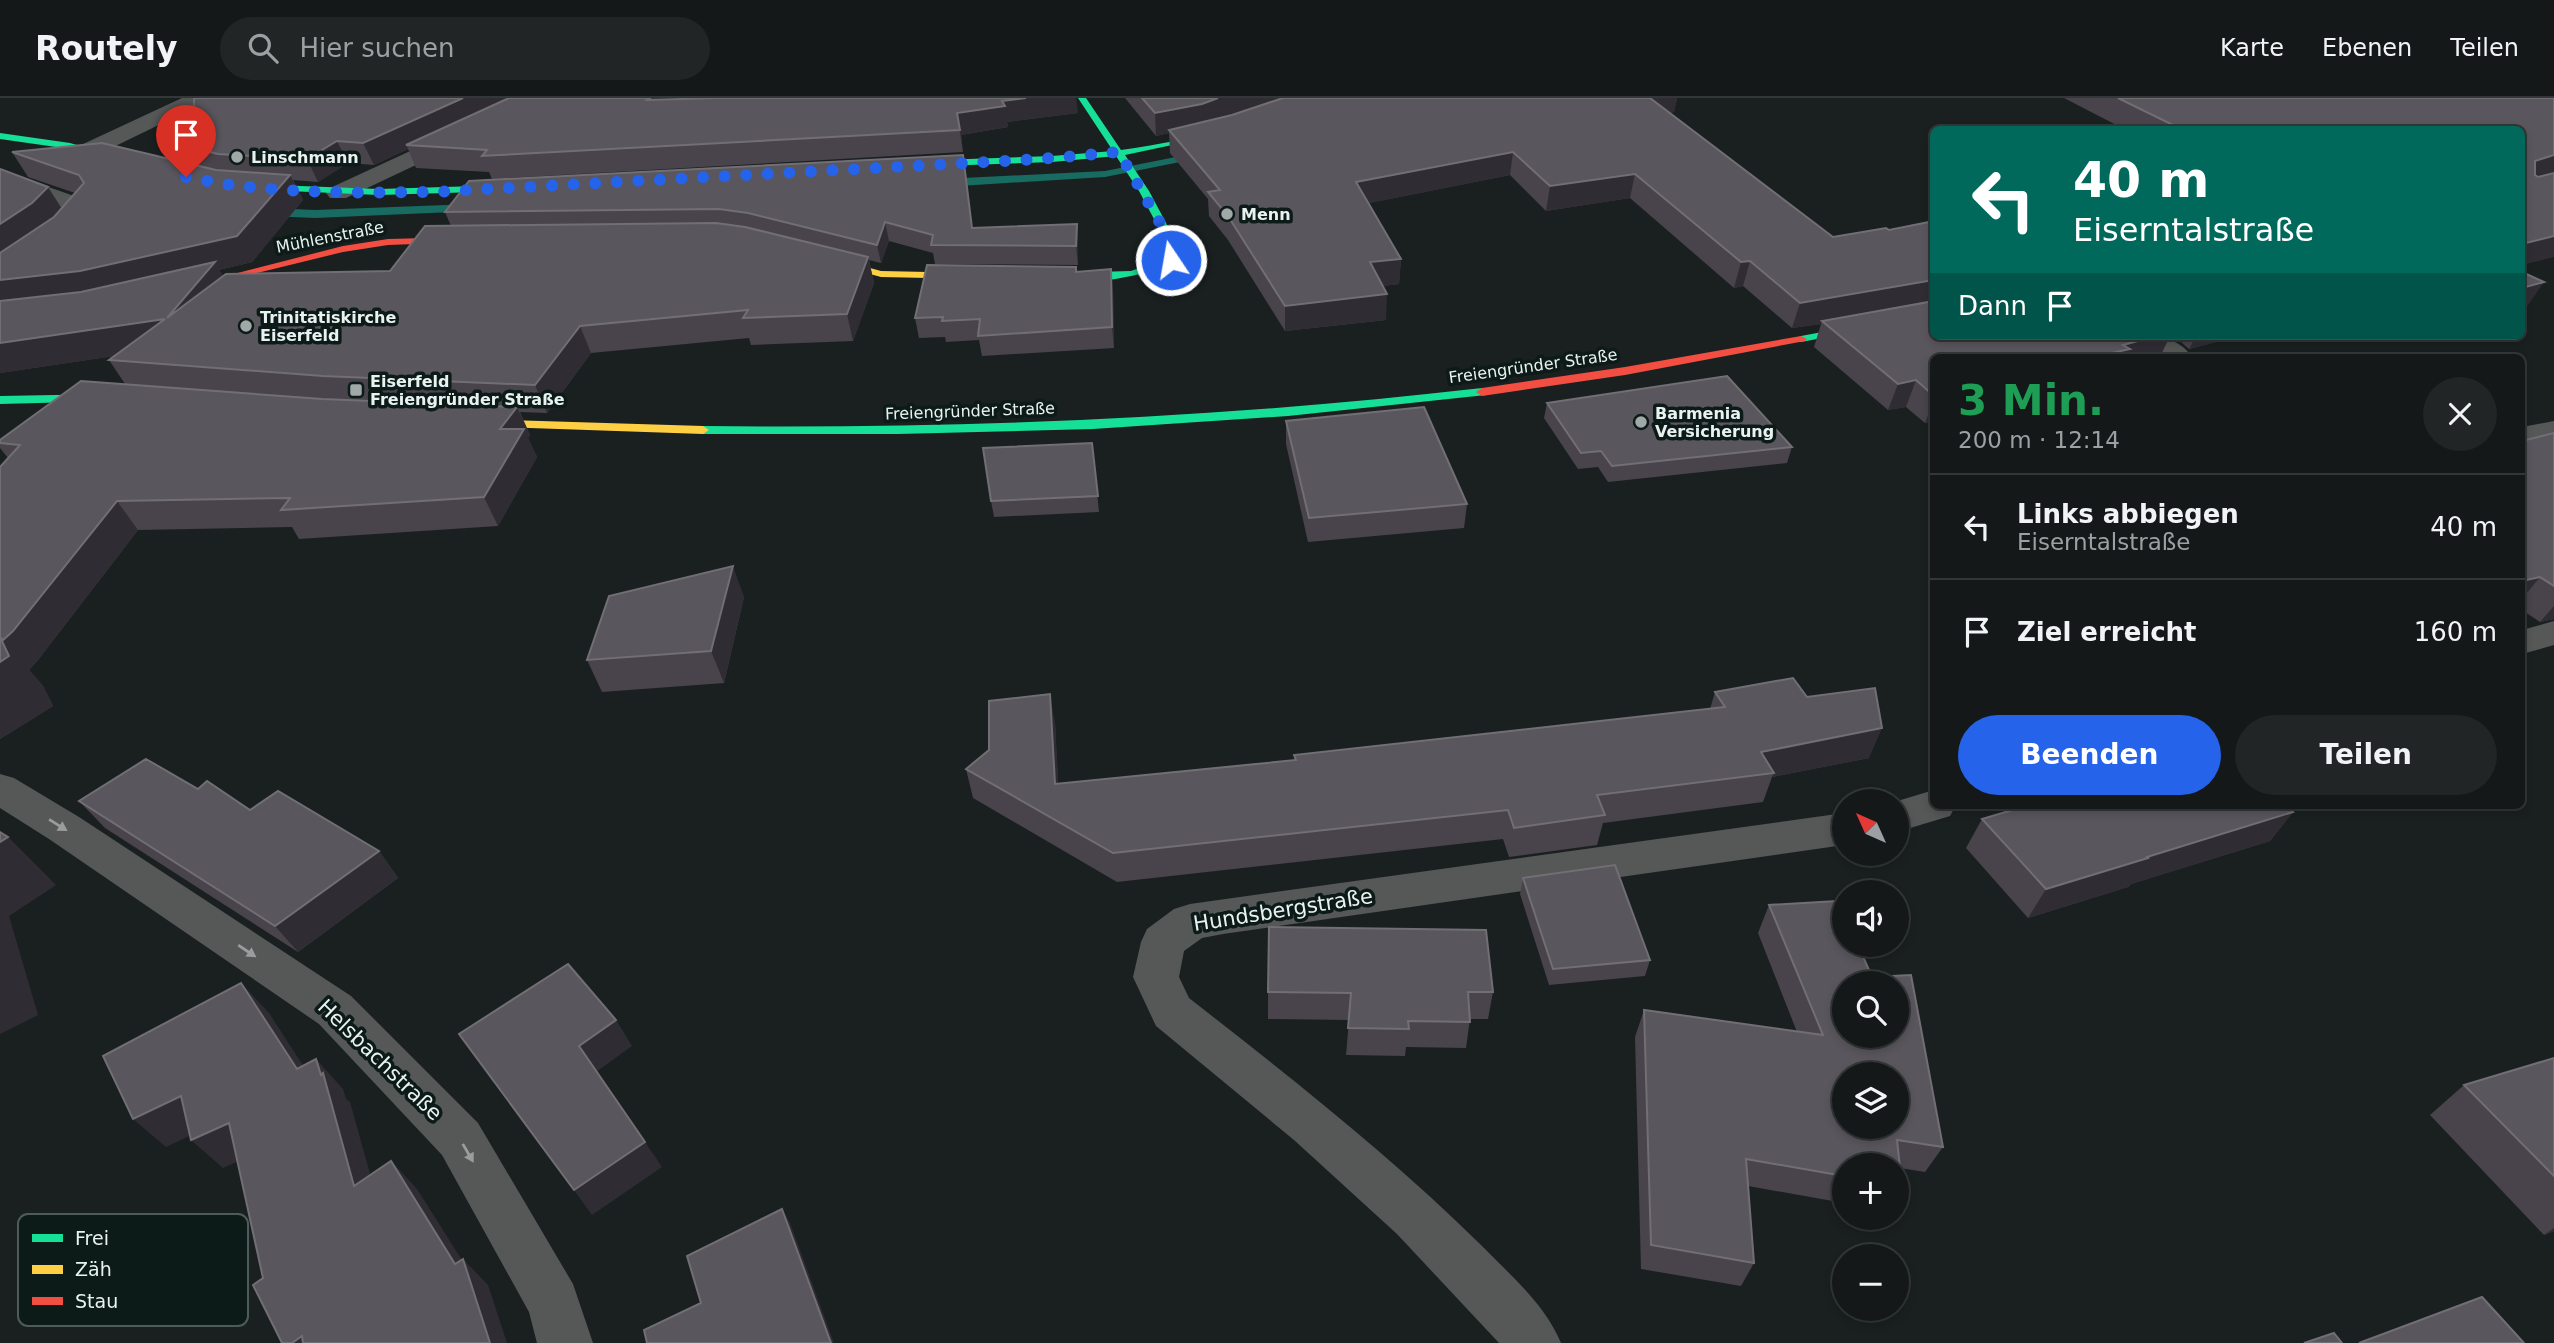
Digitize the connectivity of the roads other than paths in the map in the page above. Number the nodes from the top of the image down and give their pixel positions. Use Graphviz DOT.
graph roads {
  1 [pos="200,98"];
  2 [pos="542,98"];
  3 [pos="1083,98"];
  4 [pos="1307,98"];
  5 [pos="0,136"];
  6 [pos="80,148"];
  7 [pos="1122,157"];
  8 [pos="138,164"];
  9 [pos="0,165"];
  10 [pos="897,165"];
  11 [pos="0,177"];
  12 [pos="230,186"];
  13 [pos="528,187"];
  14 [pos="338,193"];
  15 [pos="477,239"];
  16 [pos="805,254"];
  17 [pos="996,276"];
  18 [pos="1050,276"];
  19 [pos="0,277"];
  20 [pos="179,289"];
  21 [pos="1930,315"];
  22 [pos="2150,340"];
  23 [pos="2173,354"];
  24 [pos="125,399"];
  25 [pos="0,400"];
  26 [pos="462,422"];
  27 [pos="2554,430"];
  28 [pos="2525,435"];
  29 [pos="2554,633"];
  30 [pos="2525,641"];
  31 [pos="0,789"];
  32 [pos="1930,807"];
  33 [pos="1909,813"];
  34 [pos="1832,831"];
  35 [pos="565,1343"];
  36 [pos="1534,1343"];
  1 -- 6 [label="street"];
  2 -- 14 [label="street"];
  3 -- 7 [label="main road"];
  4 -- 7 [label="main road"];
  5 -- 6 [label="main road"];
  6 -- 8 [label="main road"];
  6 -- 9 [label="street"];
  7 -- 10 [label="main road"];
  7 -- 18 [label="main road"];
  11 -- 19 [label="street"];
  12 -- 14 [label="main road"];
  13 -- 14 [label="main road"];
  15 -- 20 [label="main road, Mühlenstraße"];
  16 -- 17 [label="main road"];
  21 -- 26 [label="main road, Freiengründer Straße"];
  22 -- 23 [label="street"];
  24 -- 25 [label="main road"];
  27 -- 28 [label="street"];
  29 -- 30 [label="street"];
  31 -- 35 [label="street, Helsbachstraße, one-way"];
  32 -- 33 [label="street"];
  34 -- 36 [label="street, Hundsbergstraße"];
}
